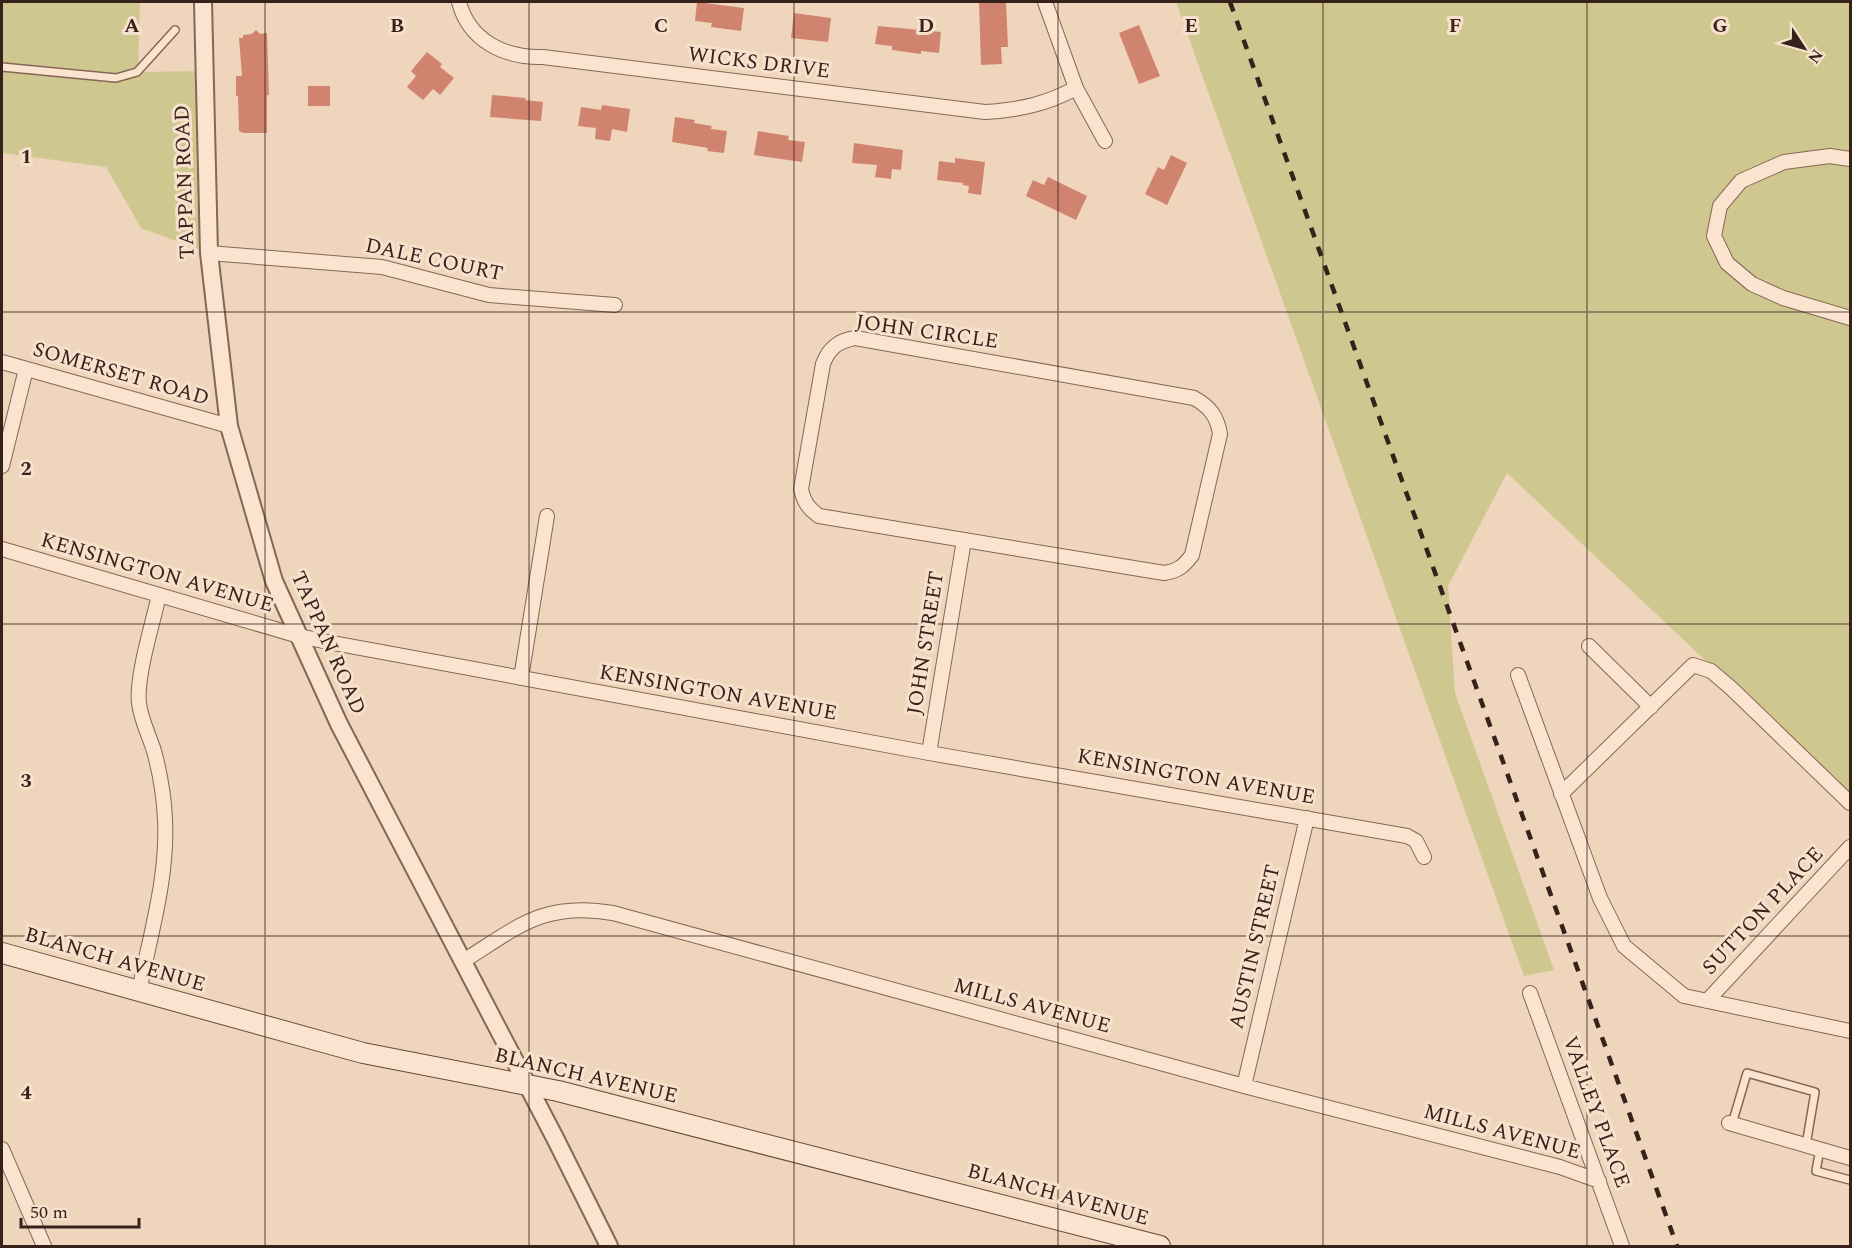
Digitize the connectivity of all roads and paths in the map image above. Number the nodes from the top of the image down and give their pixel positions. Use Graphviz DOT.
graph roads {
  1 [pos="203,2"];
  2 [pos="459,2"];
  3 [pos="1045,2"];
  4 [pos="175,30"];
  5 [pos="2,67"];
  6 [pos="1076,88"];
  7 [pos="1105,141"];
  8 [pos="1851,159"];
  9 [pos="209,253"];
  10 [pos="615,305"];
  11 [pos="1851,318"];
  12 [pos="2,362"];
  13 [pos="26,369"];
  14 [pos="229,426"];
  15 [pos="2,466"];
  16 [pos="547,516"];
  17 [pos="964,540"];
  18 [pos="2,549"];
  19 [pos="159,595"];
  20 [pos="299,636"];
  21 [pos="1589,646"];
  22 [pos="1518,675"];
  23 [pos="521,678"];
  24 [pos="1651,707"];
  25 [pos="929,753"];
  26 [pos="1561,794"];
  27 [pos="1851,803"];
  28 [pos="1307,818"];
  29 [pos="1851,847"];
  30 [pos="1424,857"];
  31 [pos="2,953"];
  32 [pos="463,961"];
  33 [pos="139,992"];
  34 [pos="1530,993"];
  35 [pos="1707,1001"];
  36 [pos="1851,1031"];
  37 [pos="527,1085"];
  38 [pos="1244,1086"];
  39 [pos="1730,1124"];
  40 [pos="1806,1145"];
  41 [pos="2,1149"];
  42 [pos="1820,1149"];
  43 [pos="1851,1158"];
  44 [pos="1851,1180"];
  45 [pos="1599,1181"];
  46 [pos="44,1246"];
  47 [pos="609,1246"];
  48 [pos="1160,1246"];
  49 [pos="1622,1246"];
  1 -- 9 [label="street, TAPPAN ROAD"];
  2 -- 6 [label="street, WICKS DRIVE"];
  3 -- 6 [label="street"];
  4 -- 5 [label="lane"];
  6 -- 7 [label="street"];
  8 -- 11 [label="street"];
  9 -- 10 [label="street, DALE COURT"];
  9 -- 14 [label="street, TAPPAN ROAD"];
  12 -- 13 [label="street, SOMERSET ROAD"];
  13 -- 14 [label="street, SOMERSET ROAD"];
  13 -- 15 [label="street"];
  14 -- 20 [label="street, TAPPAN ROAD"];
  16 -- 23 [label="street"];
  17 -- 17 [label="street, JOHN CIRCLE"];
  17 -- 25 [label="street, JOHN STREET"];
  18 -- 19 [label="street, KENSINGTON AVENUE"];
  19 -- 20 [label="street, KENSINGTON AVENUE"];
  19 -- 33 [label="street"];
  20 -- 23 [label="street, KENSINGTON AVENUE"];
  20 -- 32 [label="street, TAPPAN ROAD"];
  21 -- 24 [label="street"];
  22 -- 26 [label="street"];
  23 -- 25 [label="street, KENSINGTON AVENUE"];
  24 -- 26 [label="street"];
  24 -- 27 [label="street"];
  25 -- 28 [label="street, KENSINGTON AVENUE"];
  26 -- 35 [label="street"];
  28 -- 30 [label="street, KENSINGTON AVENUE"];
  28 -- 38 [label="street, AUSTIN STREET"];
  29 -- 35 [label="street, SUTTON PLACE"];
  31 -- 33 [label="main road, BLANCH AVENUE"];
  32 -- 37 [label="street, TAPPAN ROAD"];
  32 -- 38 [label="street, MILLS AVENUE"];
  33 -- 37 [label="main road, BLANCH AVENUE"];
  34 -- 45 [label="street, VALLEY PLACE"];
  35 -- 36 [label="street, SUTTON PLACE"];
  37 -- 47 [label="street, TAPPAN ROAD"];
  37 -- 48 [label="main road, BLANCH AVENUE"];
  38 -- 45 [label="street, MILLS AVENUE"];
  39 -- 40 [label="street"];
  39 -- 40 [label="lane"];
  40 -- 42 [label="street"];
  41 -- 46 [label="street"];
  42 -- 43 [label="street"];
  42 -- 44 [label="lane"];
  45 -- 49 [label="street, VALLEY PLACE"];
}
